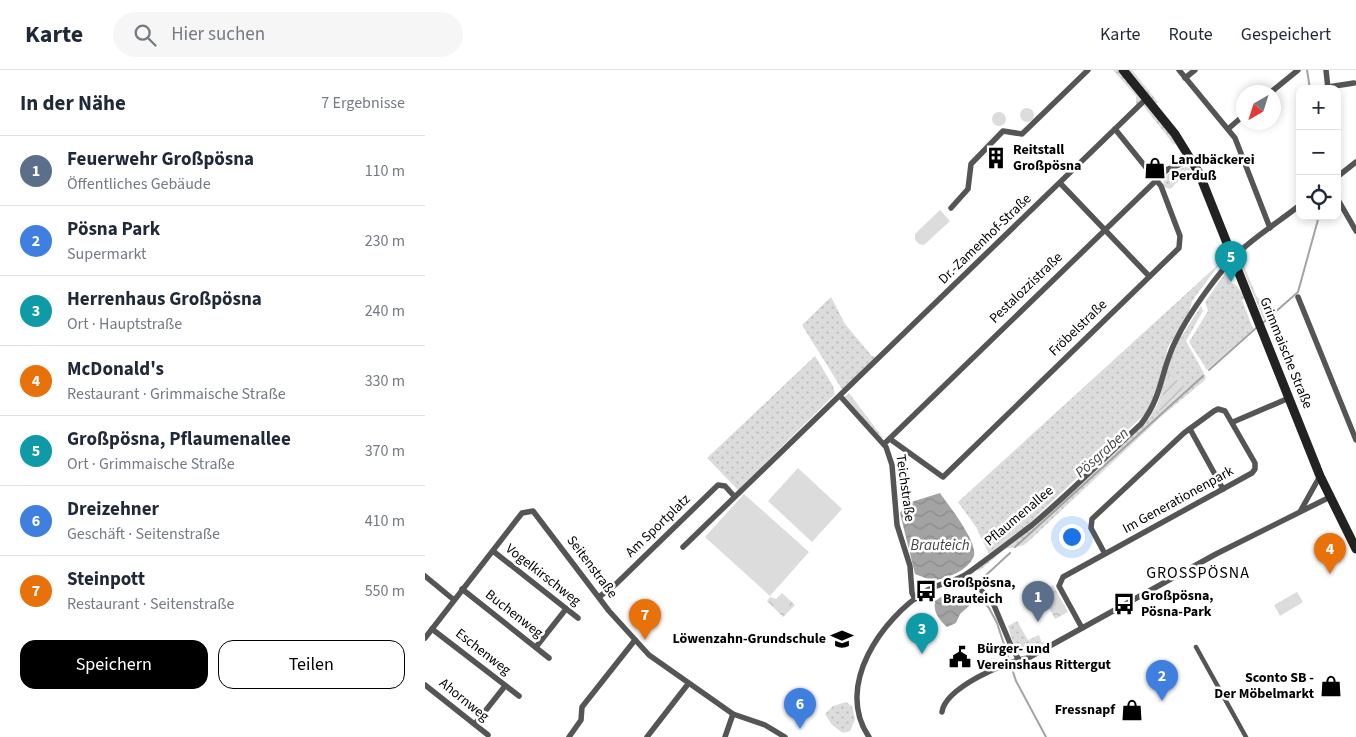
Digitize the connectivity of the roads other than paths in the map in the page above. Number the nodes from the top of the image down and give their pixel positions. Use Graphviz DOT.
graph roads {
  1 [pos="1088,70"];
  2 [pos="1123,70"];
  3 [pos="1179,70"];
  4 [pos="1195,70"];
  5 [pos="1298,70"];
  6 [pos="1326,70"];
  7 [pos="1185,78"];
  8 [pos="1354,83"];
  9 [pos="1280,85"];
  10 [pos="1328,85"];
  11 [pos="1341,86"];
  12 [pos="1146,99"];
  13 [pos="1236,122"];
  14 [pos="1115,129"];
  15 [pos="1228,129"];
  16 [pos="1192,160"];
  17 [pos="1356,162"];
  18 [pos="1340,175"];
  19 [pos="1157,180"];
  20 [pos="1060,184"];
  21 [pos="1341,205"];
  22 [pos="951,208"];
  23 [pos="1296,208"];
  24 [pos="1271,228"];
  25 [pos="1105,229"];
  26 [pos="1356,231"];
  27 [pos="1234,258"];
  28 [pos="1149,276"];
  29 [pos="1298,297"];
  30 [pos="840,396"];
  31 [pos="1289,398"];
  32 [pos="1233,422"];
  33 [pos="1190,429"];
  34 [pos="890,439"];
  35 [pos="1356,440"];
  36 [pos="884,444"];
  37 [pos="1320,476"];
  38 [pos="1223,489"];
  39 [pos="734,496"];
  40 [pos="1330,497"];
  41 [pos="1300,512"];
  42 [pos="683,547"];
  43 [pos="1356,549"];
  44 [pos="493,551"];
  45 [pos="1105,554"];
  46 [pos="967,574"];
  47 [pos="425,576"];
  48 [pos="463,588"];
  49 [pos="599,597"];
  50 [pos="915,599"];
  51 [pos="454,600"];
  52 [pos="566,609"];
  53 [pos="578,618"];
  54 [pos="1082,628"];
  55 [pos="432,629"];
  56 [pos="425,638"];
  57 [pos="635,640"];
  58 [pos="536,647"];
  59 [pos="1196,647"];
  60 [pos="549,658"];
  61 [pos="1019,660"];
  62 [pos="688,684"];
  63 [pos="425,685"];
  64 [pos="505,686"];
  65 [pos="519,696"];
  66 [pos="942,712"];
  67 [pos="733,714"];
  68 [pos="475,724"];
  69 [pos="488,735"];
  70 [pos="569,737"];
  71 [pos="647,737"];
  72 [pos="725,737"];
  73 [pos="785,737"];
  74 [pos="869,737"];
  75 [pos="1246,737"];
  1 -- 22 [label="street"];
  2 -- 12 [label="main road, Grimmaische Straße"];
  3 -- 7 [label="street"];
  4 -- 7 [label="street"];
  5 -- 9 [label="street"];
  6 -- 10 [label="street"];
  7 -- 15 [label="street"];
  8 -- 11 [label="street"];
  12 -- 14 [label="street, Dr.-Zamenhof-Straße"];
  12 -- 16 [label="main road, Grimmaische Straße"];
  13 -- 15 [label="street"];
  14 -- 19 [label="street, Fröbelstraße"];
  14 -- 20 [label="street, Dr.-Zamenhof-Straße"];
  15 -- 24 [label="street"];
  16 -- 19 [label="street, Pestalozzistraße"];
  16 -- 27 [label="main road, Grimmaische Straße"];
  17 -- 18 [label="street"];
  19 -- 25 [label="street, Pestalozzistraße"];
  19 -- 28 [label="street, Fröbelstraße"];
  20 -- 25 [label="street"];
  20 -- 30 [label="street, Dr.-Zamenhof-Straße"];
  21 -- 26 [label="street"];
  23 -- 24 [label="street, Pflaumenallee"];
  24 -- 27 [label="street, Pflaumenallee"];
  25 -- 28 [label="street"];
  25 -- 34 [label="street, Pestalozzistraße"];
  27 -- 31 [label="main road, Grimmaische Straße"];
  27 -- 46 [label="street, Pflaumenallee"];
  28 -- 34 [label="street, Fröbelstraße"];
  29 -- 35 [label="street"];
  30 -- 36 [label="street, Teichstraße"];
  30 -- 39 [label="street"];
  31 -- 32 [label="street"];
  31 -- 37 [label="main road, Grimmaische Straße"];
  32 -- 33 [label="street"];
  32 -- 38 [label="street, Im Generationenpark"];
  33 -- 38 [label="street"];
  33 -- 45 [label="street"];
  34 -- 36 [label="street, Pestalozzistraße"];
  36 -- 50 [label="street, Teichstraße"];
  37 -- 40 [label="main road, Grimmaische Straße"];
  37 -- 41 [label="street"];
  38 -- 45 [label="street, Im Generationenpark"];
  39 -- 42 [label="street"];
  39 -- 49 [label="street, Am Sportplatz"];
  40 -- 41 [label="street"];
  40 -- 43 [label="main road, Grimmaische Straße"];
  41 -- 54 [label="street"];
  44 -- 48 [label="street"];
  44 -- 49 [label="street, Seitenstraße"];
  44 -- 52 [label="street, Vogelkirschweg"];
  45 -- 54 [label="street, Im Generationenpark"];
  46 -- 50 [label="street, Pflaumenallee"];
  46 -- 61 [label="street"];
  47 -- 51 [label="street"];
  48 -- 51 [label="street"];
  48 -- 58 [label="street, Buchenweg"];
  49 -- 57 [label="street, Seitenstraße"];
  50 -- 74 [label="street, Pflaumenallee"];
  51 -- 55 [label="street"];
  52 -- 53 [label="street, Vogelkirschweg"];
  52 -- 58 [label="street"];
  54 -- 61 [label="street"];
  55 -- 56 [label="street"];
  55 -- 64 [label="street, Eschenweg"];
  57 -- 62 [label="street, Seitenstraße"];
  57 -- 70 [label="street"];
  58 -- 60 [label="street, Buchenweg"];
  59 -- 75 [label="street"];
  61 -- 66 [label="street"];
  62 -- 67 [label="street, Seitenstraße"];
  62 -- 71 [label="street"];
  63 -- 68 [label="street, Ahornweg"];
  64 -- 65 [label="street, Eschenweg"];
  64 -- 68 [label="street"];
  67 -- 72 [label="street"];
  67 -- 73 [label="street, Seitenstraße"];
  68 -- 69 [label="street, Ahornweg"];
}
